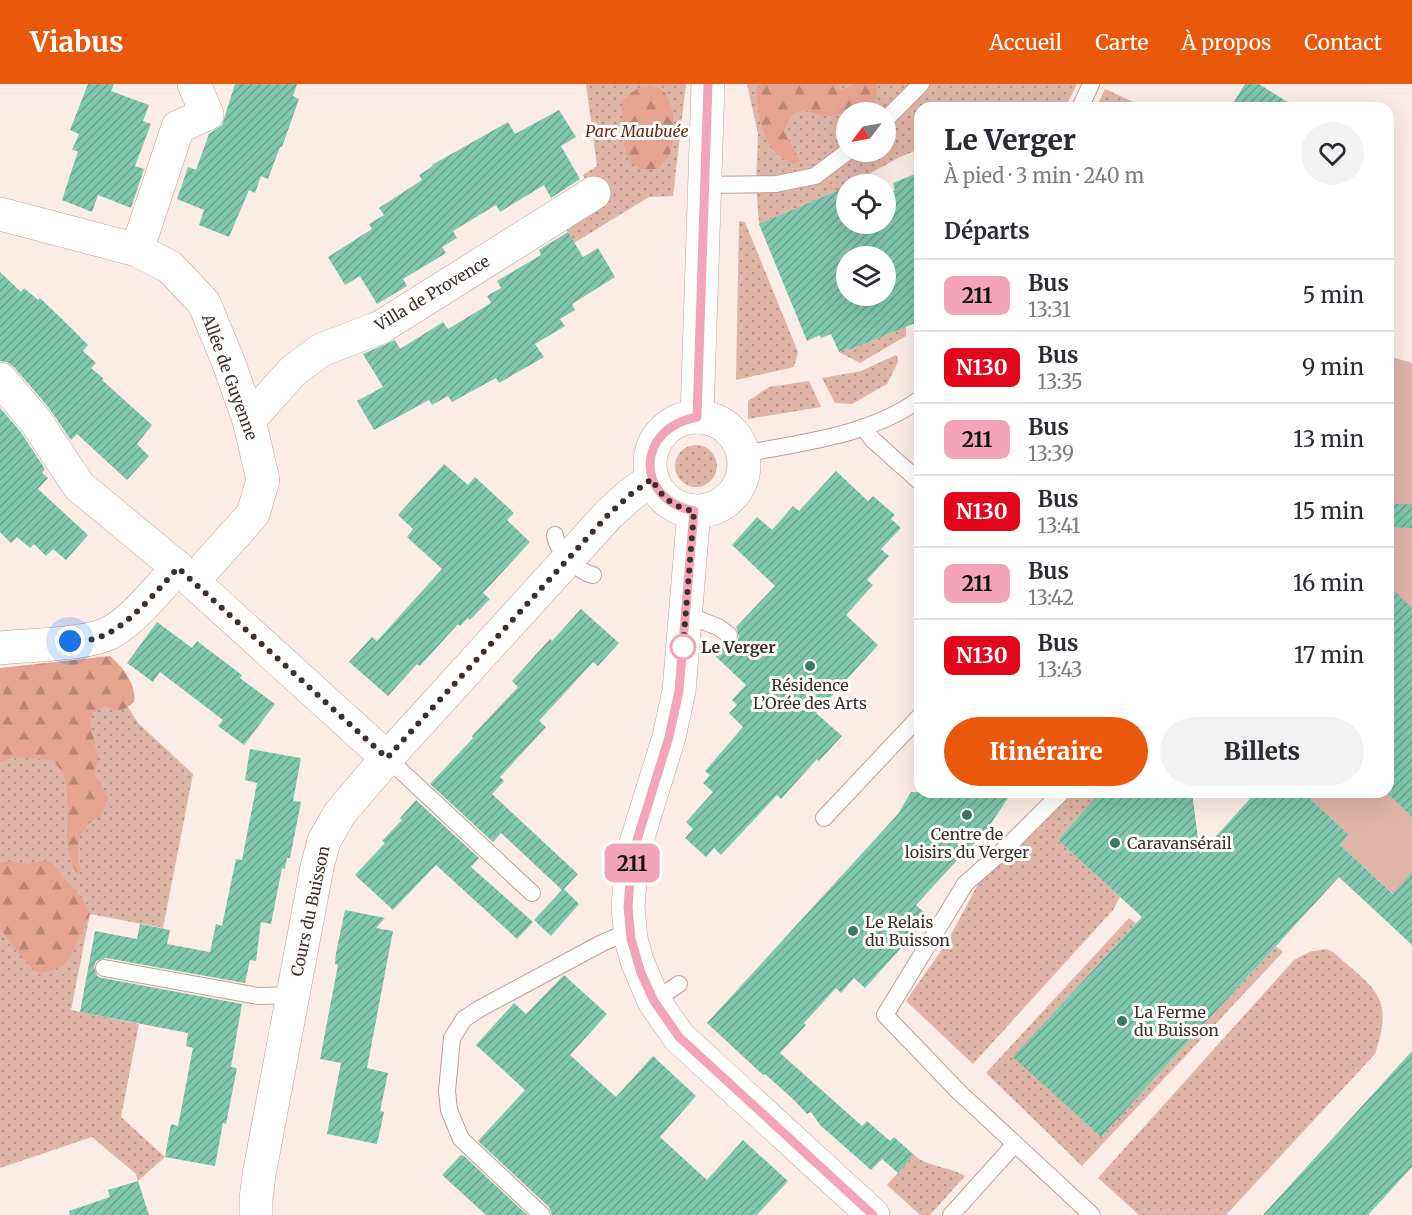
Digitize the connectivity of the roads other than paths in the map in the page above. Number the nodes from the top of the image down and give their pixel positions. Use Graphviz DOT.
graph roads {
  1 [pos="195,84"];
  2 [pos="708,84"];
  3 [pos="921,84"];
  4 [pos="1091,84"];
  5 [pos="1083,102"];
  6 [pos="896,109"];
  7 [pos="836,160"];
  8 [pos="705,185"];
  9 [pos="594,193"];
  10 [pos="0,214"];
  11 [pos="137,250"];
  12 [pos="0,379"];
  13 [pos="914,403"];
  14 [pos="697,417"];
  15 [pos="249,420"];
  16 [pos="863,427"];
  17 [pos="743,454"];
  18 [pos="914,477"];
  19 [pos="652,479"];
  20 [pos="694,511"];
  21 [pos="185,574"];
  22 [pos="685,614"];
  23 [pos="729,635"];
  24 [pos="0,648"];
  25 [pos="914,722"];
  26 [pos="387,758"];
  27 [pos="1056,798"];
  28 [pos="824,818"];
  29 [pos="532,893"];
  30 [pos="630,931"];
  31 [pos="104,968"];
  32 [pos="293,995"];
  33 [pos="1015,1144"];
  34 [pos="256,1215"];
  35 [pos="542,1215"];
  36 [pos="873,1215"];
  37 [pos="951,1215"];
  38 [pos="1092,1215"];
  1 -- 11 [label="street"];
  2 -- 8 [label="street"];
  3 -- 6 [label="lane"];
  4 -- 5 [label="lane"];
  7 -- 8 [label="lane"];
  8 -- 14 [label="street"];
  9 -- 15 [label="street, Villa de Provence"];
  10 -- 11 [label="street, Allée de Guyenne"];
  11 -- 15 [label="street, Allée de Guyenne"];
  12 -- 21 [label="street"];
  13 -- 16 [label="lane"];
  14 -- 17 [label="street"];
  14 -- 19 [label="street"];
  15 -- 21 [label="street, Allée de Guyenne"];
  16 -- 17 [label="lane"];
  16 -- 18 [label="lane"];
  17 -- 20 [label="street"];
  19 -- 20 [label="street"];
  19 -- 26 [label="street, Cours du Buisson"];
  20 -- 22 [label="street"];
  21 -- 24 [label="street, Allée de Guyenne"];
  21 -- 26 [label="street"];
  22 -- 23 [label="lane"];
  22 -- 30 [label="street"];
  25 -- 28 [label="lane"];
  26 -- 29 [label="lane"];
  26 -- 32 [label="street, Cours du Buisson"];
  27 -- 33 [label="lane"];
  30 -- 35 [label="lane"];
  30 -- 36 [label="street"];
  31 -- 32 [label="lane"];
  32 -- 34 [label="street, Cours du Buisson"];
  33 -- 37 [label="lane"];
  33 -- 38 [label="lane"];
}
